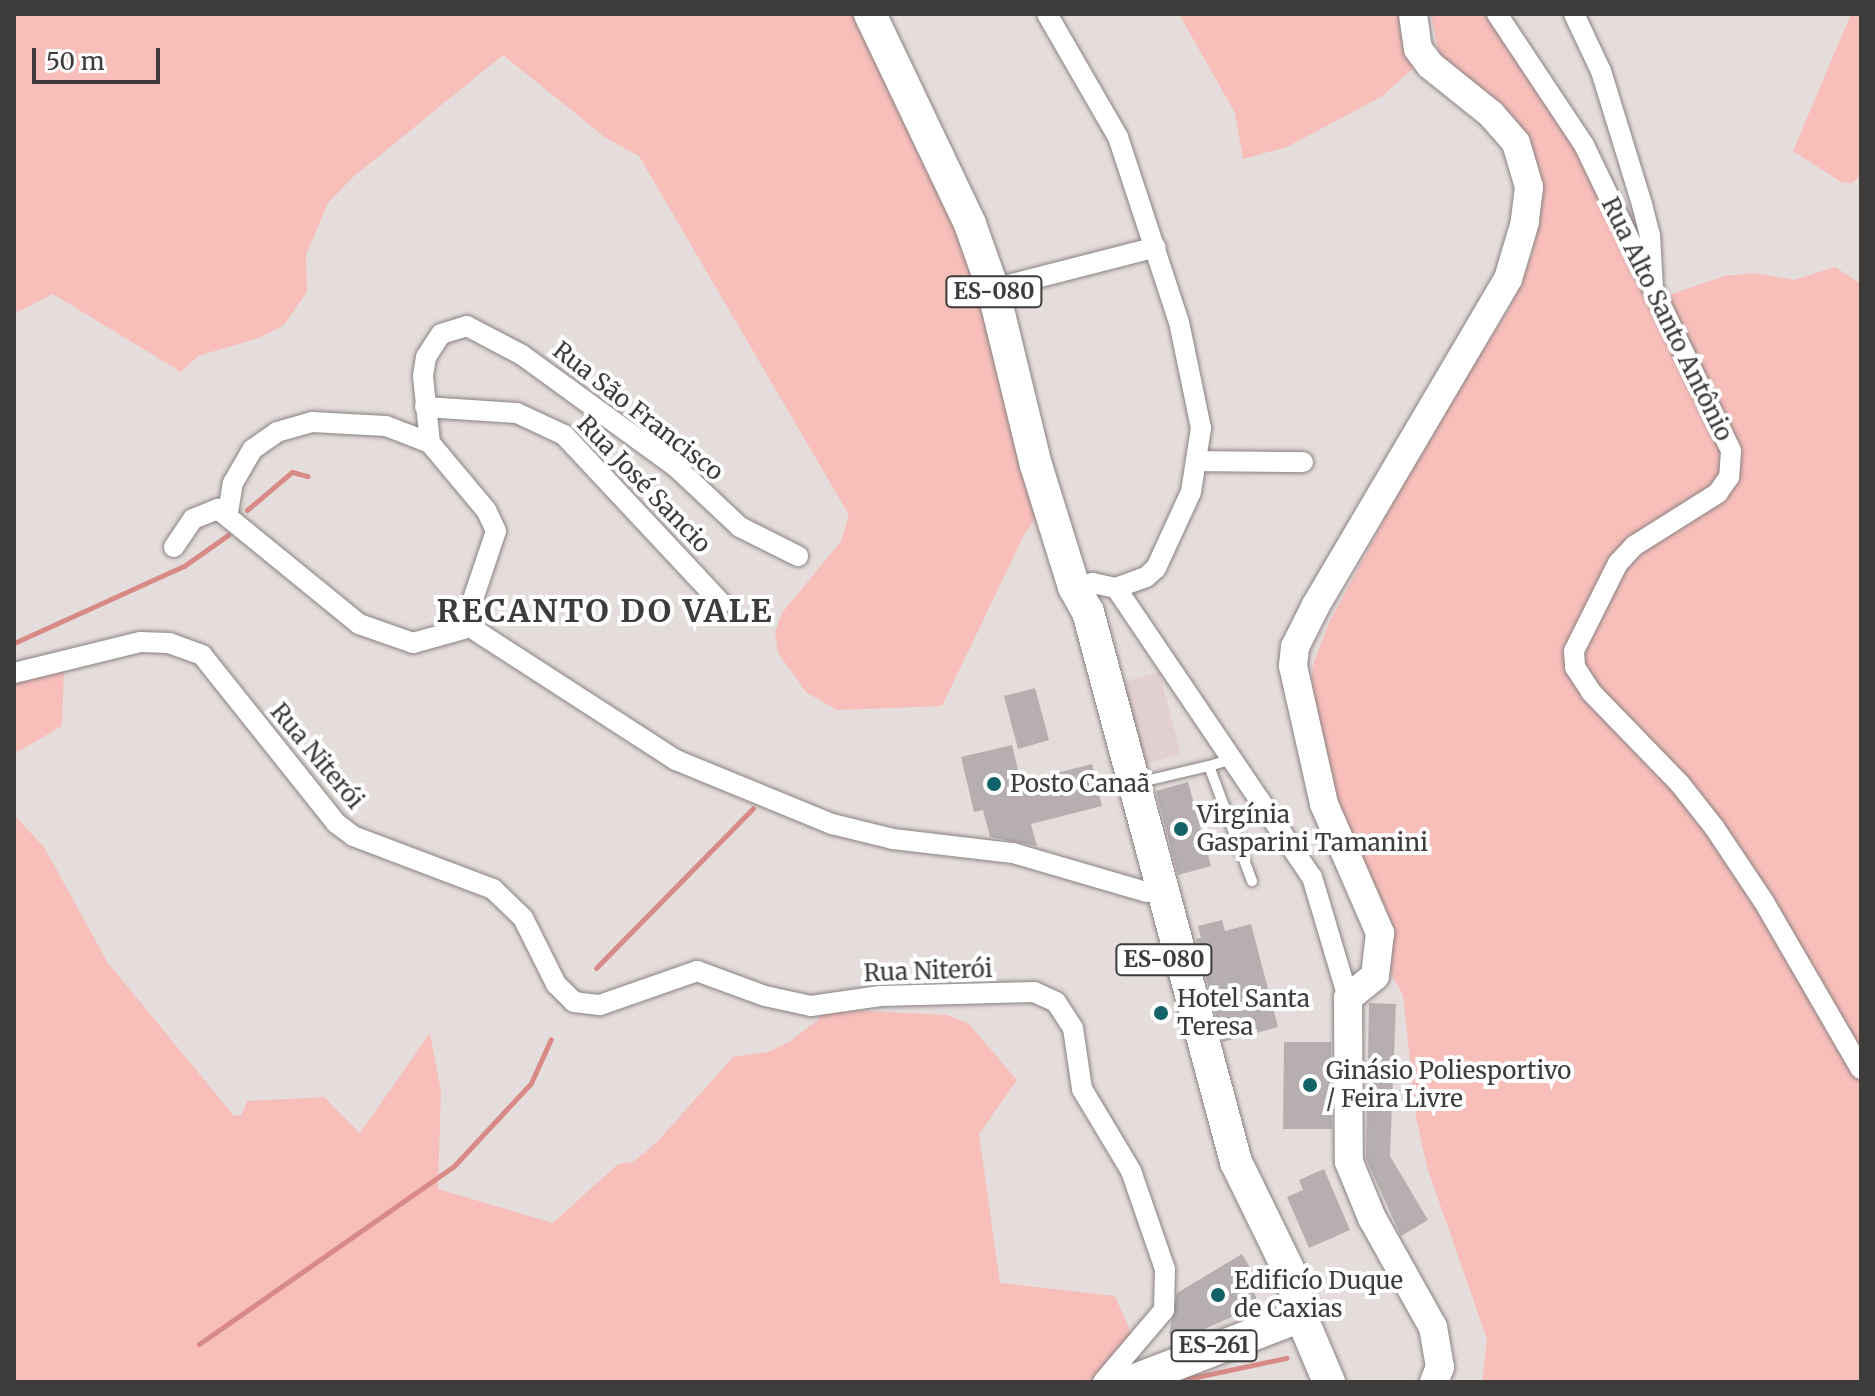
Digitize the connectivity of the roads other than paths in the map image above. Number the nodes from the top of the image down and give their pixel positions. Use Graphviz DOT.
graph roads {
  1 [pos="870,14"];
  2 [pos="1047,14"];
  3 [pos="1413,14"];
  4 [pos="1497,14"];
  5 [pos="1574,14"];
  6 [pos="1156,247"];
  7 [pos="993,289"];
  8 [pos="1653,297"];
  9 [pos="425,407"];
  10 [pos="430,443"];
  11 [pos="1199,461"];
  12 [pos="1303,462"];
  13 [pos="228,513"];
  14 [pos="174,547"];
  15 [pos="798,556"];
  16 [pos="1074,587"];
  17 [pos="1116,588"];
  18 [pos="721,603"];
  19 [pos="467,625"];
  20 [pos="14,673"];
  21 [pos="1232,759"];
  22 [pos="1209,766"];
  23 [pos="1133,784"];
  24 [pos="1252,881"];
  25 [pos="1146,892"];
  26 [pos="1348,998"];
  27 [pos="1861,1069"];
  28 [pos="1301,1316"];
  29 [pos="1103,1382"];
  30 [pos="1130,1382"];
  31 [pos="1329,1382"];
  32 [pos="1434,1382"];
  1 -- 7 [label="main road, ES-080"];
  2 -- 6 [label="street"];
  3 -- 26 [label="street"];
  4 -- 8 [label="street, Rua Alto Santo Antônio"];
  5 -- 8 [label="street"];
  6 -- 7 [label="street"];
  6 -- 11 [label="street"];
  7 -- 16 [label="main road, ES-080"];
  8 -- 27 [label="street, Rua Alto Santo Antônio"];
  9 -- 10 [label="street"];
  9 -- 15 [label="street, Rua São Francisco"];
  9 -- 18 [label="street, Rua José Sancio"];
  10 -- 13 [label="street"];
  10 -- 19 [label="street"];
  11 -- 12 [label="street"];
  11 -- 17 [label="street"];
  13 -- 14 [label="street"];
  13 -- 19 [label="street"];
  16 -- 17 [label="street"];
  16 -- 23 [label="main road, ES-080"];
  16 -- 25 [label="main road, ES-080"];
  17 -- 21 [label="street"];
  19 -- 25 [label="street"];
  20 -- 29 [label="street, Rua Niterói"];
  21 -- 22 [label="lane"];
  21 -- 26 [label="street"];
  22 -- 23 [label="lane"];
  22 -- 24 [label="lane"];
  23 -- 28 [label="main road, ES-080"];
  25 -- 28 [label="main road, ES-080"];
  26 -- 32 [label="street"];
  28 -- 30 [label="main road, ES-261"];
  28 -- 31 [label="main road"];
}
